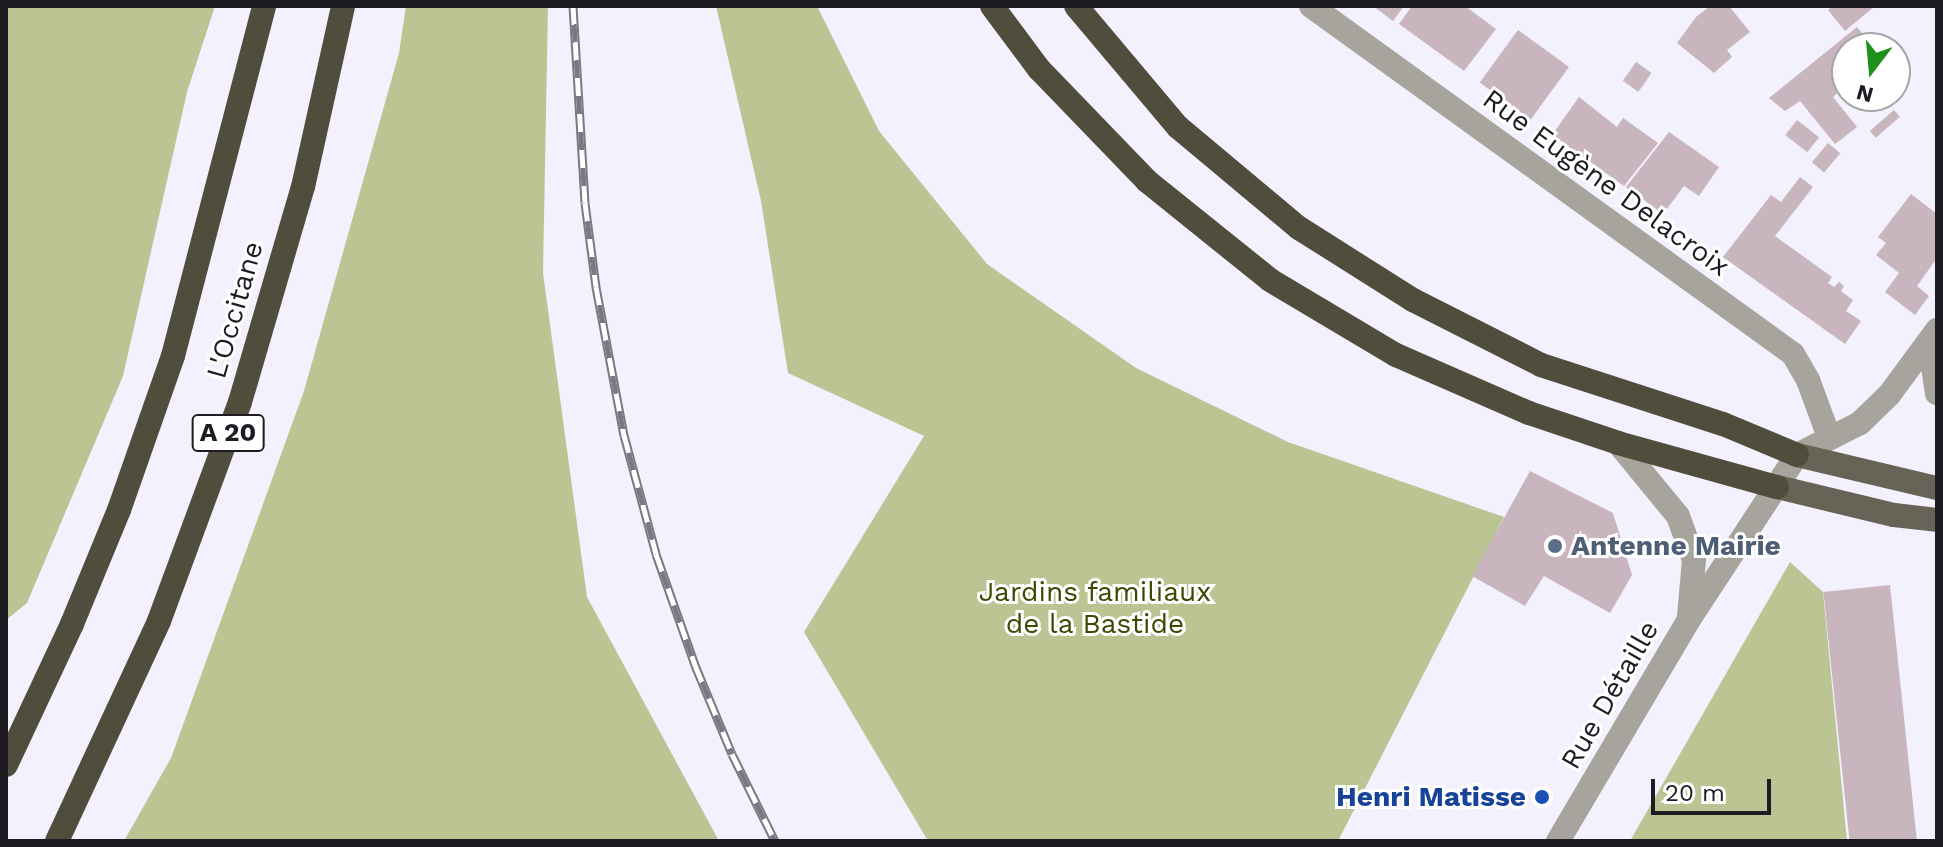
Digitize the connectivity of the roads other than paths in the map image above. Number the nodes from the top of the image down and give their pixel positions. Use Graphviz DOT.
graph roads {
  1 [pos="264,6"];
  2 [pos="343,6"];
  3 [pos="992,6"];
  4 [pos="1076,6"];
  5 [pos="1311,6"];
  6 [pos="1933,336"];
  7 [pos="1937,393"];
  8 [pos="1829,437"];
  9 [pos="1618,443"];
  10 [pos="1797,455"];
  11 [pos="1777,487"];
  12 [pos="1937,488"];
  13 [pos="1937,520"];
  14 [pos="1688,621"];
  15 [pos="6,765"];
  16 [pos="57,841"];
  17 [pos="1558,841"];
  1 -- 15 [label="highway, L'Occitane / A 20"];
  2 -- 16 [label="highway, L'Occitane / A 20"];
  3 -- 9 [label="highway"];
  4 -- 10 [label="highway"];
  5 -- 8 [label="street, Rue Eugène Delacroix"];
  6 -- 7 [label="street"];
  6 -- 8 [label="street"];
  8 -- 10 [label="street"];
  9 -- 11 [label="highway"];
  9 -- 14 [label="street, Rue Détaille"];
  10 -- 11 [label="street, Rue Détaille"];
  10 -- 12 [label="main road"];
  11 -- 13 [label="main road"];
  11 -- 14 [label="street, Rue Détaille"];
  14 -- 17 [label="street, Rue Détaille"];
}
